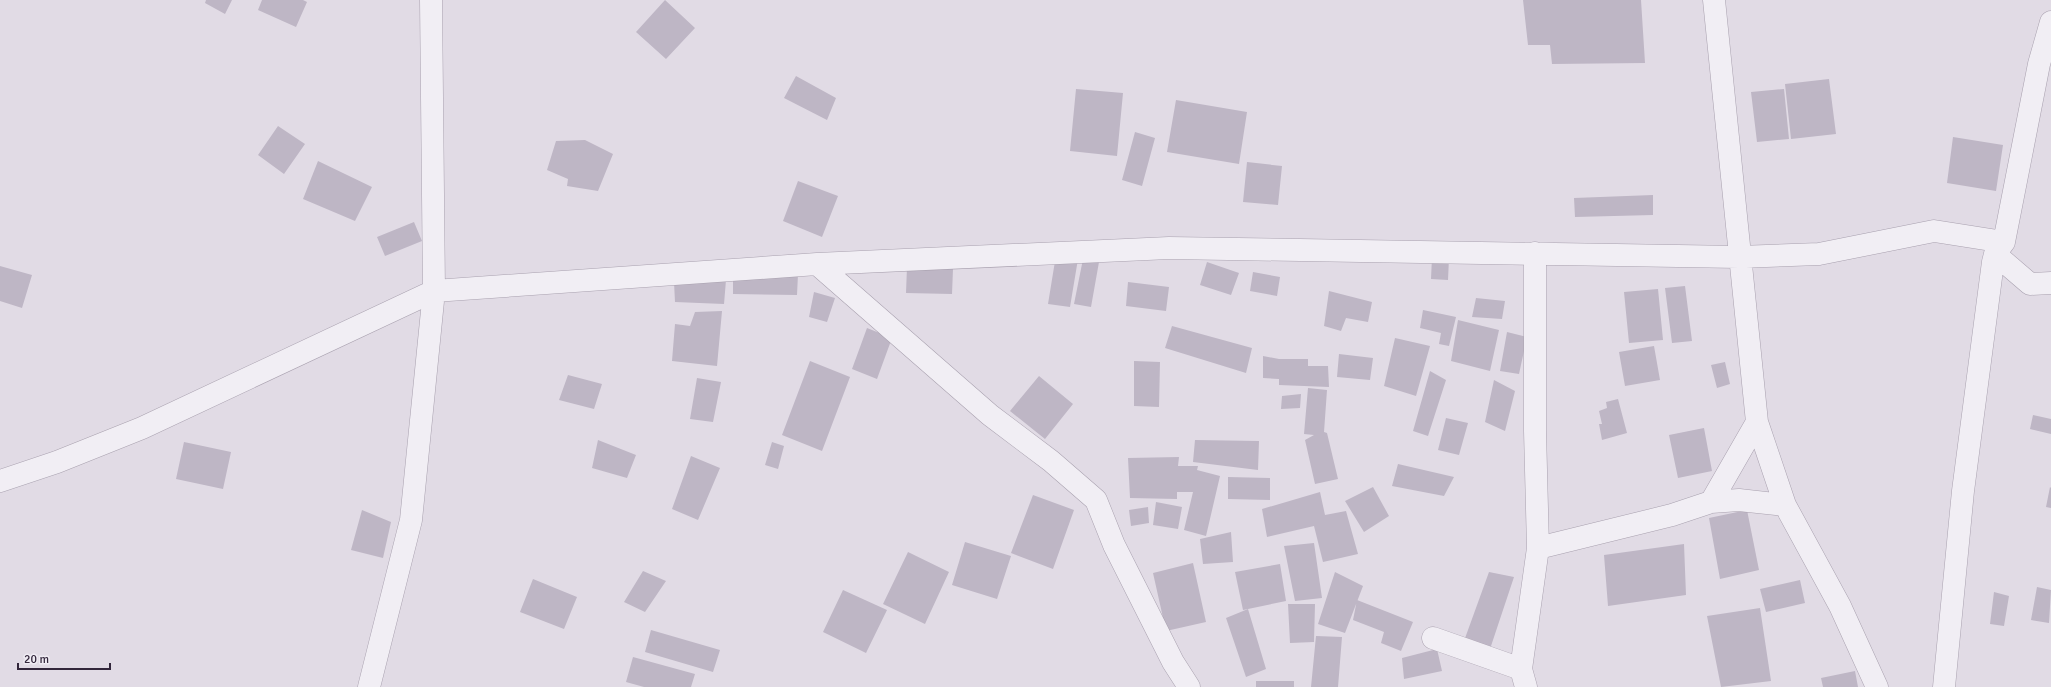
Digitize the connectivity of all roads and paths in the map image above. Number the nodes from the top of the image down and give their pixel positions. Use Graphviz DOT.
graph roads {
  1 [pos="431,0"];
  2 [pos="1714,0"];
  3 [pos="2051,22"];
  4 [pos="1999,248"];
  5 [pos="1534,253"];
  6 [pos="1739,256"];
  7 [pos="816,264"];
  8 [pos="2044,285"];
  9 [pos="434,291"];
  10 [pos="1757,422"];
  11 [pos="0,481"];
  12 [pos="1711,502"];
  13 [pos="1785,505"];
  14 [pos="1538,548"];
  15 [pos="1433,638"];
  16 [pos="1523,678"];
  17 [pos="370,687"];
  18 [pos="1189,687"];
  19 [pos="1878,687"];
  20 [pos="1944,687"];
  1 -- 9 [label="street"];
  2 -- 6 [label="street"];
  3 -- 4 [label="street"];
  4 -- 6 [label="street"];
  4 -- 8 [label="street"];
  4 -- 20 [label="street"];
  5 -- 6 [label="street"];
  5 -- 7 [label="street"];
  5 -- 14 [label="street"];
  6 -- 10 [label="street"];
  7 -- 9 [label="street"];
  7 -- 18 [label="street"];
  9 -- 11 [label="street"];
  9 -- 17 [label="street"];
  10 -- 12 [label="street"];
  10 -- 13 [label="street"];
  12 -- 13 [label="street"];
  12 -- 14 [label="street"];
  13 -- 19 [label="street"];
  14 -- 16 [label="street"];
  15 -- 16 [label="street"];
}
